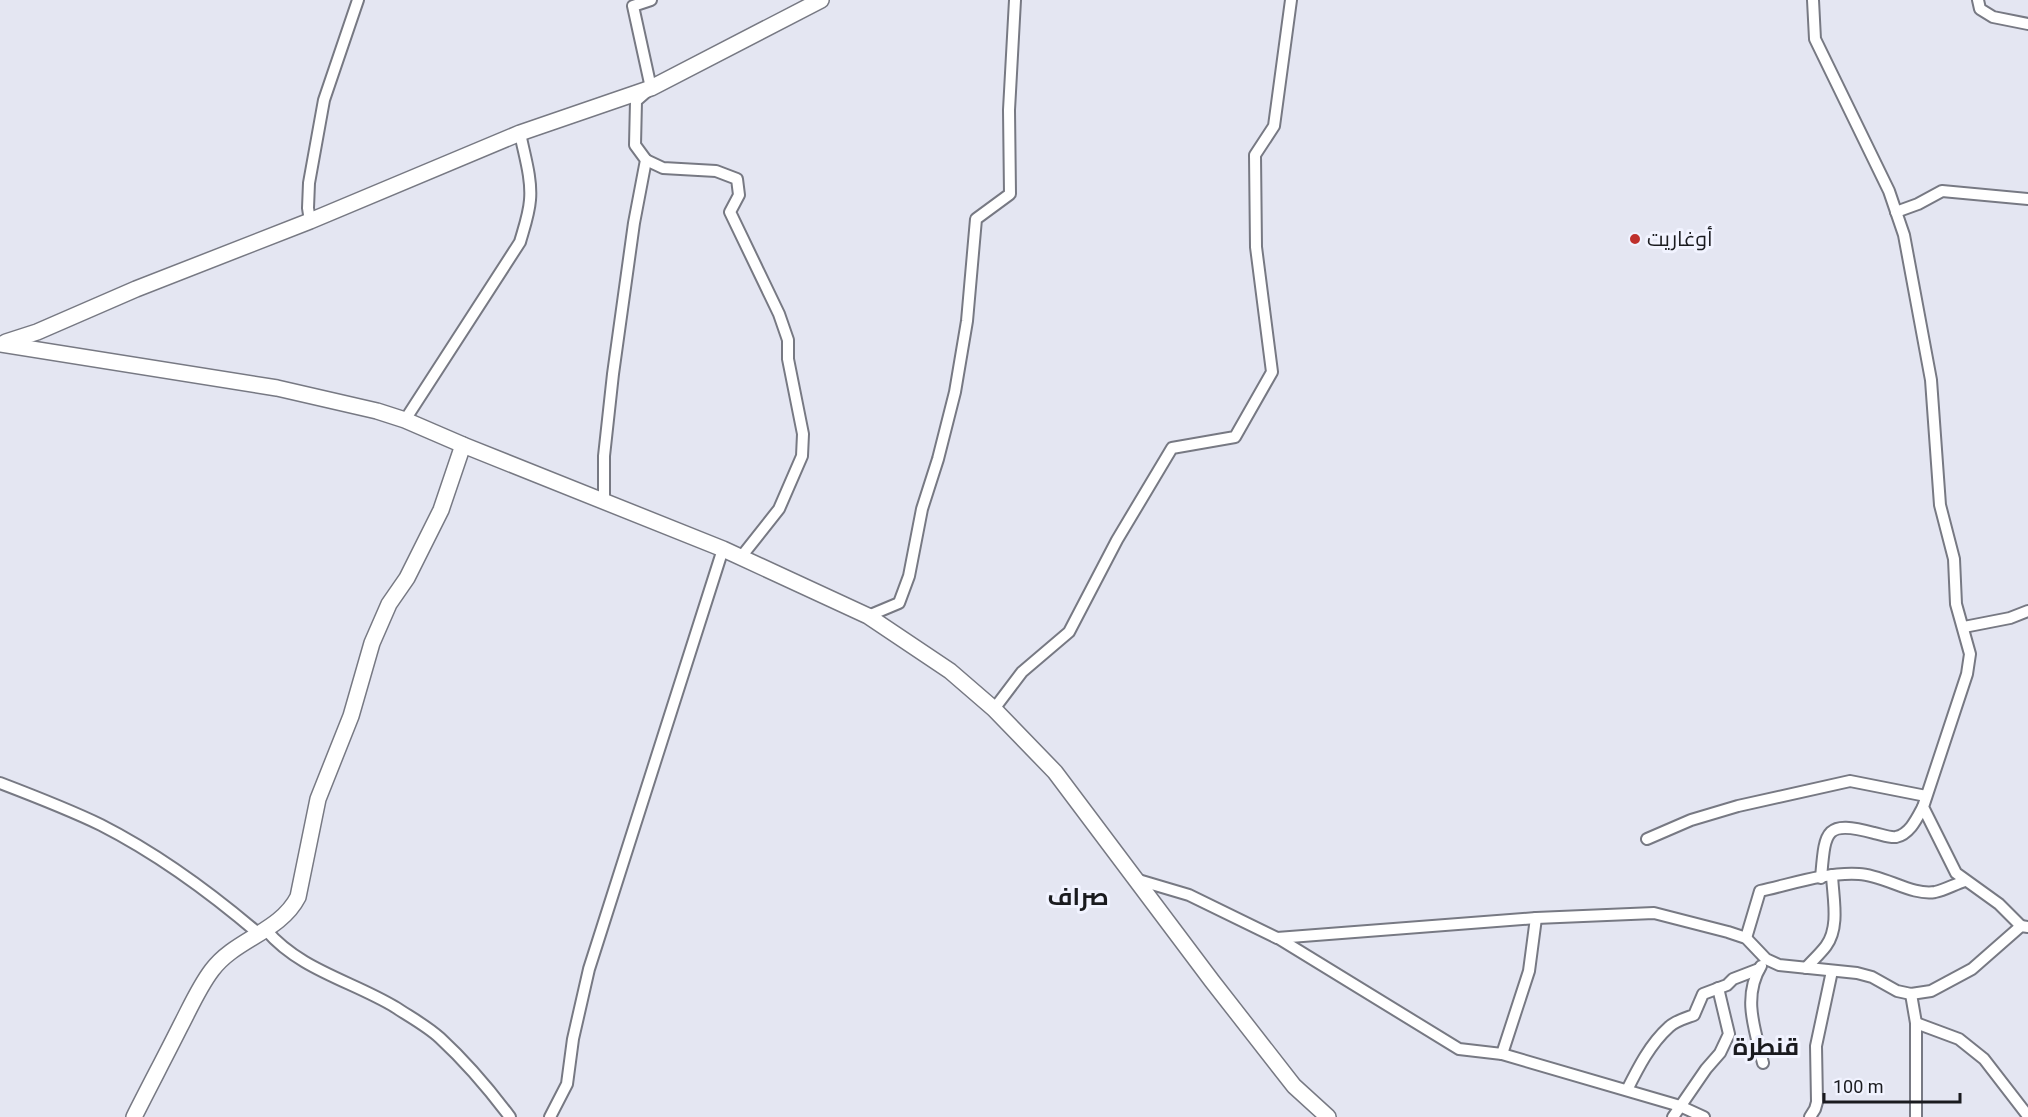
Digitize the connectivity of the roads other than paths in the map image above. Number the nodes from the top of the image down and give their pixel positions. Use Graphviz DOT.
graph roads {
  1 [pos="358,0"];
  2 [pos="651,0"];
  3 [pos="821,0"];
  4 [pos="1015,0"];
  5 [pos="1291,0"];
  6 [pos="1813,0"];
  7 [pos="1978,0"];
  8 [pos="632,3"];
  9 [pos="2028,24"];
  10 [pos="651,88"];
  11 [pos="520,133"];
  12 [pos="646,160"];
  13 [pos="2028,199"];
  14 [pos="1896,212"];
  15 [pos="310,221"];
  16 [pos="0,344"];
  17 [pos="405,420"];
  18 [pos="463,445"];
  19 [pos="604,502"];
  20 [pos="723,549"];
  21 [pos="741,557"];
  22 [pos="2028,611"];
  23 [pos="868,615"];
  24 [pos="1964,627"];
  25 [pos="994,709"];
  26 [pos="0,783"];
  27 [pos="1925,801"];
  28 [pos="1647,839"];
  29 [pos="1827,876"];
  30 [pos="1135,879"];
  31 [pos="1965,881"];
  32 [pos="1536,918"];
  33 [pos="2025,926"];
  34 [pos="263,932"];
  35 [pos="1277,938"];
  36 [pos="1746,938"];
  37 [pos="1766,959"];
  38 [pos="1806,968"];
  39 [pos="1760,969"];
  40 [pos="1832,971"];
  41 [pos="1719,988"];
  42 [pos="1911,994"];
  43 [pos="1916,1023"];
  44 [pos="1502,1054"];
  45 [pos="1763,1063"];
  46 [pos="1627,1090"];
  47 [pos="1680,1106"];
  48 [pos="2023,1114"];
  49 [pos="134,1117"];
  50 [pos="510,1117"];
  51 [pos="550,1117"];
  52 [pos="1328,1117"];
  53 [pos="1673,1117"];
  54 [pos="1704,1117"];
  55 [pos="1810,1117"];
  56 [pos="1916,1117"];
  1 -- 15 [label="street"];
  2 -- 8 [label="street"];
  3 -- 10 [label="main road"];
  4 -- 23 [label="street"];
  5 -- 25 [label="street"];
  6 -- 14 [label="street"];
  7 -- 9 [label="street"];
  8 -- 10 [label="street"];
  10 -- 11 [label="main road"];
  10 -- 12 [label="street"];
  11 -- 15 [label="main road"];
  11 -- 17 [label="street"];
  12 -- 19 [label="street"];
  12 -- 21 [label="street"];
  13 -- 14 [label="street"];
  14 -- 24 [label="street"];
  15 -- 16 [label="main road"];
  16 -- 17 [label="main road"];
  17 -- 18 [label="main road"];
  18 -- 19 [label="main road"];
  18 -- 34 [label="main road"];
  19 -- 20 [label="main road"];
  20 -- 21 [label="main road"];
  20 -- 51 [label="street"];
  21 -- 23 [label="main road"];
  22 -- 24 [label="street"];
  23 -- 25 [label="main road"];
  24 -- 27 [label="street"];
  25 -- 30 [label="main road"];
  26 -- 34 [label="street"];
  27 -- 28 [label="street"];
  27 -- 29 [label="street"];
  27 -- 31 [label="street"];
  29 -- 31 [label="street"];
  29 -- 36 [label="street"];
  29 -- 38 [label="street"];
  30 -- 35 [label="street"];
  30 -- 52 [label="main road"];
  31 -- 33 [label="street"];
  32 -- 35 [label="street"];
  32 -- 36 [label="street"];
  32 -- 44 [label="street"];
  33 -- 42 [label="street"];
  34 -- 49 [label="main road"];
  34 -- 50 [label="street"];
  35 -- 44 [label="street"];
  36 -- 37 [label="street"];
  37 -- 38 [label="street"];
  37 -- 39 [label="street"];
  38 -- 40 [label="street"];
  39 -- 41 [label="street"];
  39 -- 45 [label="street"];
  40 -- 42 [label="street"];
  40 -- 55 [label="street"];
  41 -- 46 [label="street"];
  41 -- 47 [label="street"];
  42 -- 43 [label="street"];
  43 -- 48 [label="street"];
  43 -- 56 [label="street"];
  44 -- 46 [label="street"];
  46 -- 47 [label="street"];
  47 -- 53 [label="street"];
  47 -- 54 [label="street"];
}
